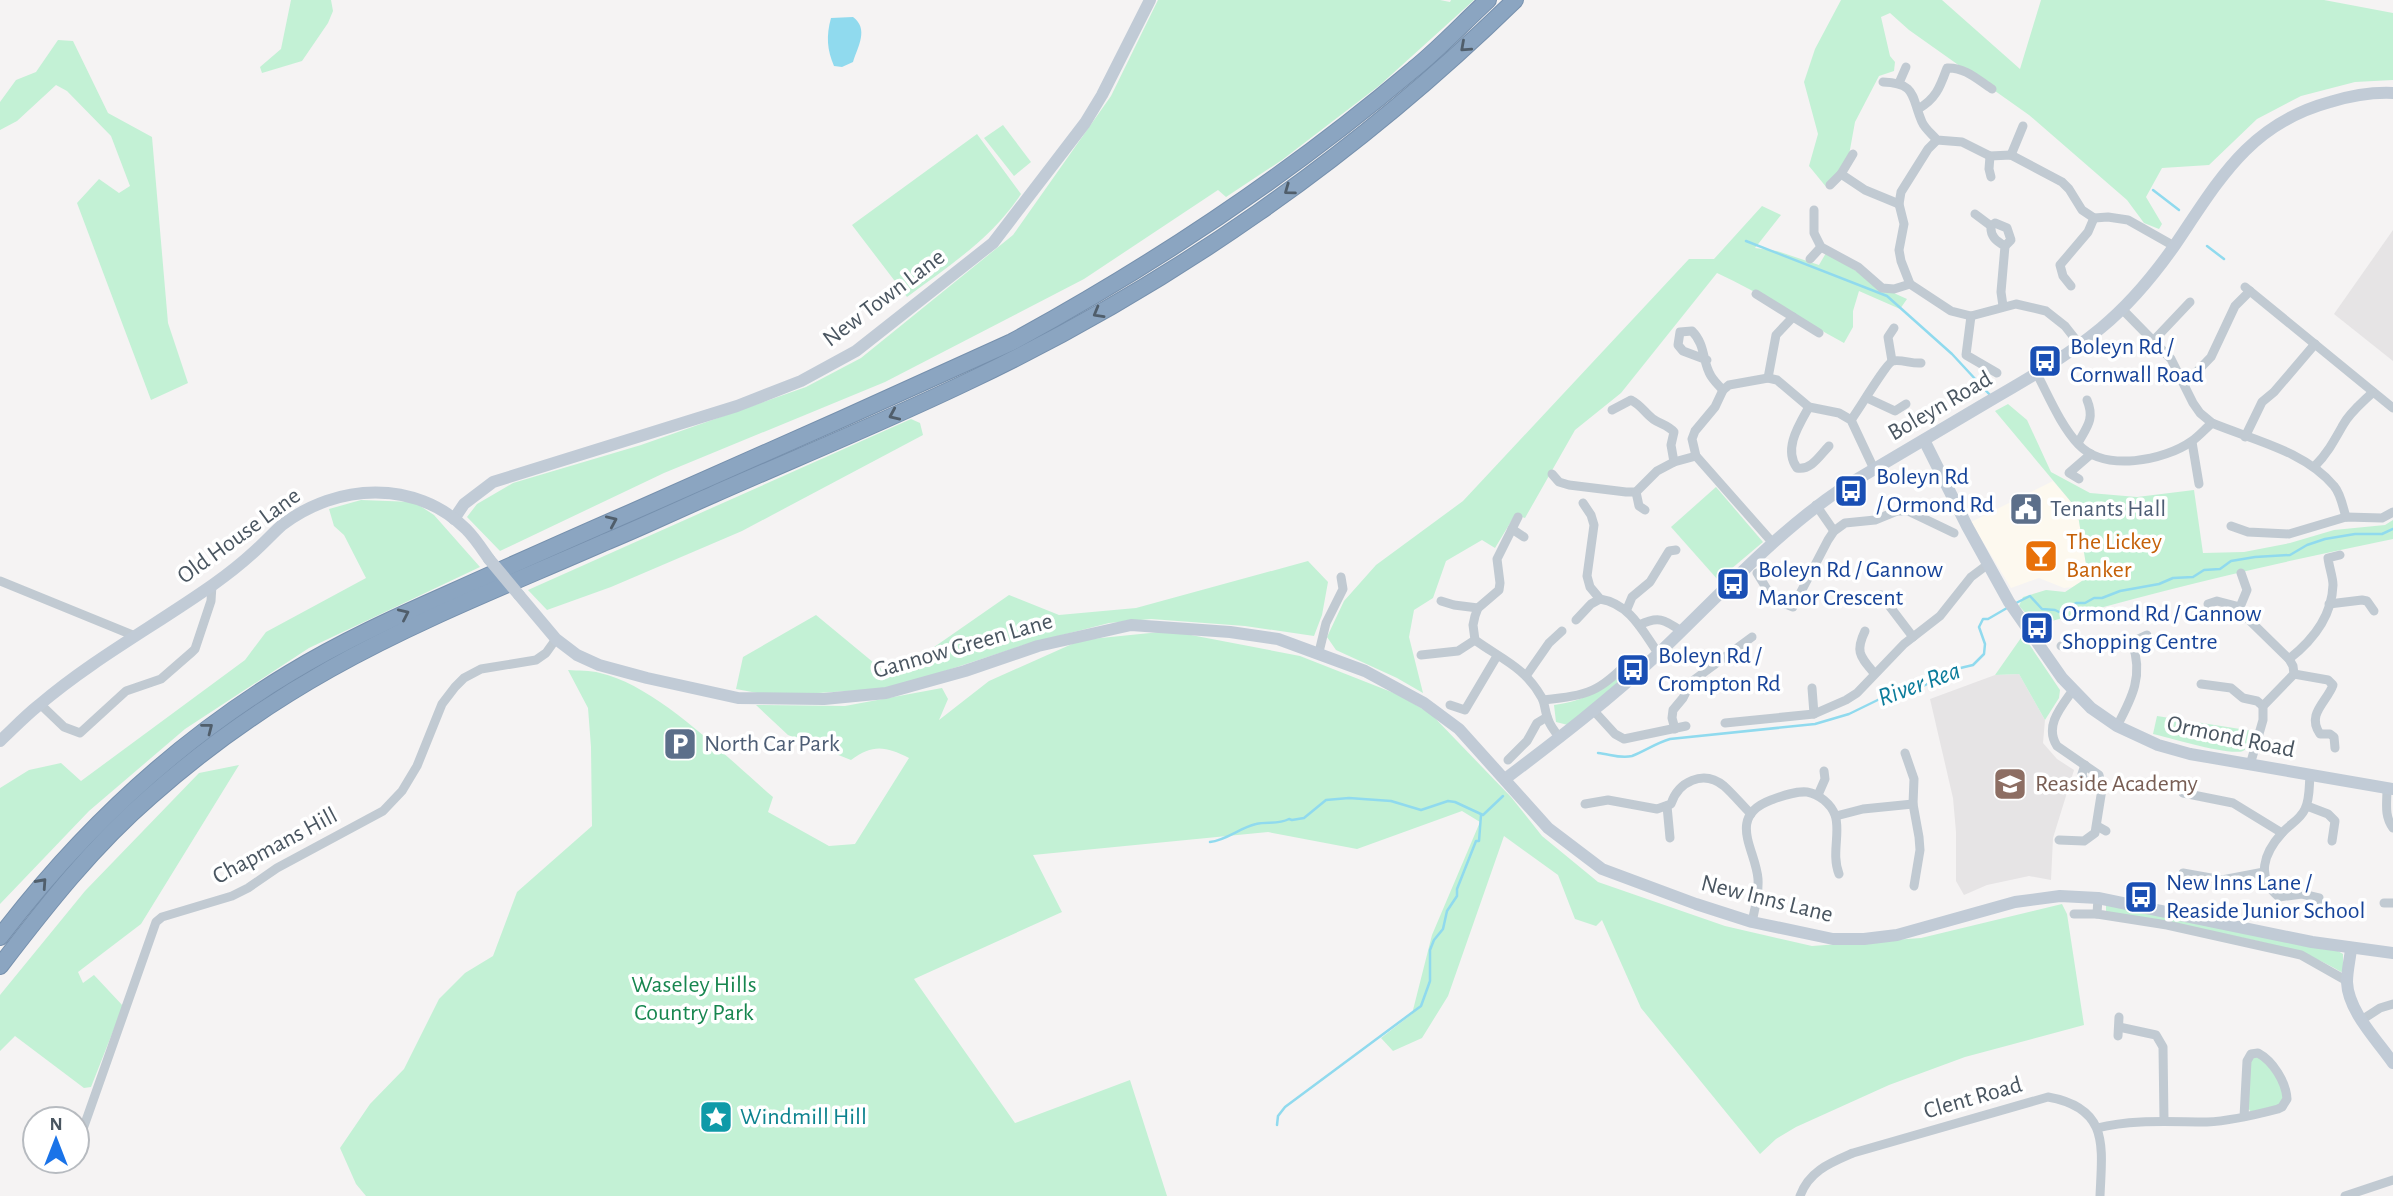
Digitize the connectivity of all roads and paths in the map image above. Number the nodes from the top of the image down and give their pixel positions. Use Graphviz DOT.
graph roads {
  1 [pos="1150,0"];
  2 [pos="1488,0"];
  3 [pos="1515,0"];
  4 [pos="1906,67"];
  5 [pos="1883,82"];
  6 [pos="1899,83"];
  7 [pos="1992,89"];
  8 [pos="2393,93"];
  9 [pos="1918,110"];
  10 [pos="2023,126"];
  11 [pos="1937,139"];
  12 [pos="1853,154"];
  13 [pos="2011,155"];
  14 [pos="1990,156"];
  15 [pos="1841,173"];
  16 [pos="1991,177"];
  17 [pos="1830,186"];
  18 [pos="1899,204"];
  19 [pos="1814,210"];
  20 [pos="1975,214"];
  21 [pos="2094,218"];
  22 [pos="1991,226"];
  23 [pos="2005,246"];
  24 [pos="2174,246"];
  25 [pos="1821,247"];
  26 [pos="1810,259"];
  27 [pos="1910,284"];
  28 [pos="2071,286"];
  29 [pos="1755,294"];
  30 [pos="2190,302"];
  31 [pos="2003,306"];
  32 [pos="2122,309"];
  33 [pos="1971,316"];
  34 [pos="1793,317"];
  35 [pos="1894,328"];
  36 [pos="1819,333"];
  37 [pos="2154,340"];
  38 [pos="2315,344"];
  39 [pos="2080,345"];
  40 [pos="1707,360"];
  41 [pos="1892,361"];
  42 [pos="1921,363"];
  43 [pos="1997,373"];
  44 [pos="2037,374"];
  45 [pos="1768,377"];
  46 [pos="2185,384"];
  47 [pos="1723,390"];
  48 [pos="2373,392"];
  49 [pos="1867,398"];
  50 [pos="2087,400"];
  51 [pos="1906,404"];
  52 [pos="1809,407"];
  53 [pos="2393,408"];
  54 [pos="1612,410"];
  55 [pos="1851,420"];
  56 [pos="2212,423"];
  57 [pos="2245,437"];
  58 [pos="1924,440"];
  59 [pos="2192,442"];
  60 [pos="2077,443"];
  61 [pos="1829,446"];
  62 [pos="2091,454"];
  63 [pos="1696,456"];
  64 [pos="1674,462"];
  65 [pos="2314,467"];
  66 [pos="1874,469"];
  67 [pos="1552,474"];
  68 [pos="2079,479"];
  69 [pos="2199,484"];
  70 [pos="1636,492"];
  71 [pos="1583,503"];
  72 [pos="1816,505"];
  73 [pos="1645,510"];
  74 [pos="2393,512"];
  75 [pos="1518,517"];
  76 [pos="2346,517"];
  77 [pos="454,519"];
  78 [pos="2231,526"];
  79 [pos="1512,529"];
  80 [pos="1834,531"];
  81 [pos="1954,533"];
  82 [pos="1524,537"];
  83 [pos="1772,542"];
  84 [pos="1676,550"];
  85 [pos="2340,555"];
  86 [pos="1987,565"];
  87 [pos="1757,573"];
  88 [pos="2241,573"];
  89 [pos="1341,577"];
  90 [pos="0,581"];
  91 [pos="212,585"];
  92 [pos="1881,595"];
  93 [pos="1600,599"];
  94 [pos="1441,601"];
  95 [pos="2208,604"];
  96 [pos="2329,604"];
  97 [pos="2240,607"];
  98 [pos="1478,608"];
  99 [pos="1627,609"];
  100 [pos="2374,611"];
  101 [pos="1576,620"];
  102 [pos="1639,625"];
  103 [pos="1562,631"];
  104 [pos="1681,631"];
  105 [pos="1865,631"];
  106 [pos="2147,635"];
  107 [pos="135,636"];
  108 [pos="1913,637"];
  109 [pos="1752,638"];
  110 [pos="556,639"];
  111 [pos="1475,640"];
  112 [pos="2132,643"];
  113 [pos="2061,646"];
  114 [pos="1319,652"];
  115 [pos="1658,653"];
  116 [pos="1421,655"];
  117 [pos="1497,656"];
  118 [pos="1632,659"];
  119 [pos="2289,659"];
  120 [pos="1874,673"];
  121 [pos="2294,674"];
  122 [pos="1526,676"];
  123 [pos="2201,684"];
  124 [pos="1812,688"];
  125 [pos="2073,690"];
  126 [pos="1544,700"];
  127 [pos="40,704"];
  128 [pos="1450,705"];
  129 [pos="2263,706"];
  130 [pos="1594,711"];
  131 [pos="1814,714"];
  132 [pos="1547,717"];
  133 [pos="1725,723"];
  134 [pos="1686,726"];
  135 [pos="2117,726"];
  136 [pos="1675,729"];
  137 [pos="1560,738"];
  138 [pos="0,741"];
  139 [pos="2335,748"];
  140 [pos="1904,759"];
  141 [pos="1508,760"];
  142 [pos="2085,765"];
  143 [pos="2250,765"];
  144 [pos="1824,771"];
  145 [pos="2310,775"];
  146 [pos="1505,779"];
  147 [pos="2085,784"];
  148 [pos="2390,789"];
  149 [pos="2183,793"];
  150 [pos="1818,795"];
  151 [pos="1585,804"];
  152 [pos="1913,804"];
  153 [pos="1667,806"];
  154 [pos="2307,806"];
  155 [pos="1751,814"];
  156 [pos="1836,816"];
  157 [pos="2097,826"];
  158 [pos="2393,828"];
  159 [pos="2106,831"];
  160 [pos="2282,833"];
  161 [pos="1670,838"];
  162 [pos="2059,841"];
  163 [pos="2332,841"];
  164 [pos="2264,872"];
  165 [pos="2183,873"];
  166 [pos="1839,874"];
  167 [pos="1918,881"];
  168 [pos="2098,898"];
  169 [pos="2311,913"];
  170 [pos="2074,914"];
  171 [pos="2097,915"];
  172 [pos="1752,922"];
  173 [pos="0,937"];
  174 [pos="2351,948"];
  175 [pos="2393,953"];
  176 [pos="0,966"];
  177 [pos="2347,981"];
  178 [pos="2393,1004"];
  179 [pos="2363,1019"];
  180 [pos="2119,1027"];
  181 [pos="2393,1063"];
  182 [pos="91,1106"];
  183 [pos="2244,1117"];
  184 [pos="2164,1119"];
  185 [pos="2097,1128"];
  186 [pos="2393,1180"];
  187 [pos="1800,1196"];
  188 [pos="2100,1196"];
  189 [pos="2345,1196"];
  1 -- 77 [label="street, New Town Lane"];
  173 -- 2 [label="highway, one-way"];
  3 -- 176 [label="highway, one-way"];
  4 -- 6 [label="street"];
  5 -- 6 [label="street"];
  6 -- 9 [label="street"];
  7 -- 9 [label="street"];
  8 -- 24 [label="street, Boleyn Road"];
  9 -- 11 [label="street"];
  10 -- 13 [label="street"];
  11 -- 14 [label="street"];
  11 -- 18 [label="street"];
  12 -- 15 [label="street"];
  13 -- 14 [label="street"];
  13 -- 21 [label="street"];
  14 -- 16 [label="street"];
  15 -- 17 [label="street"];
  15 -- 18 [label="street"];
  18 -- 27 [label="street"];
  19 -- 25 [label="street"];
  20 -- 22 [label="street"];
  21 -- 24 [label="street"];
  21 -- 28 [label="street"];
  22 -- 23 [label="street"];
  22 -- 23 [label="street"];
  23 -- 31 [label="street"];
  24 -- 32 [label="street, Boleyn Road"];
  25 -- 26 [label="street"];
  25 -- 27 [label="street"];
  27 -- 33 [label="street"];
  29 -- 34 [label="street"];
  30 -- 37 [label="street"];
  31 -- 33 [label="street"];
  31 -- 39 [label="street"];
  32 -- 37 [label="street"];
  32 -- 39 [label="street, Boleyn Road"];
  33 -- 43 [label="street"];
  34 -- 36 [label="street"];
  34 -- 45 [label="street"];
  35 -- 41 [label="street"];
  37 -- 46 [label="street"];
  38 -- 46 [label="street"];
  38 -- 48 [label="street"];
  38 -- 57 [label="street"];
  39 -- 44 [label="street, Boleyn Road"];
  40 -- 47 [label="street"];
  41 -- 42 [label="street"];
  41 -- 49 [label="street"];
  44 -- 58 [label="street, Boleyn Road"];
  44 -- 60 [label="street"];
  45 -- 47 [label="street"];
  45 -- 52 [label="street"];
  46 -- 56 [label="street"];
  47 -- 63 [label="street"];
  48 -- 53 [label="street"];
  48 -- 65 [label="street"];
  49 -- 51 [label="street"];
  49 -- 55 [label="street"];
  50 -- 60 [label="street"];
  52 -- 55 [label="street"];
  52 -- 61 [label="street"];
  54 -- 64 [label="street"];
  55 -- 66 [label="street"];
  56 -- 57 [label="street"];
  56 -- 59 [label="street"];
  57 -- 65 [label="street"];
  58 -- 66 [label="street, Boleyn Road"];
  58 -- 86 [label="street, Ormond Road"];
  59 -- 62 [label="street"];
  59 -- 69 [label="street"];
  60 -- 62 [label="street"];
  62 -- 68 [label="street"];
  63 -- 64 [label="street"];
  63 -- 83 [label="street"];
  64 -- 70 [label="street"];
  65 -- 76 [label="street"];
  66 -- 72 [label="street, Boleyn Road"];
  67 -- 70 [label="street"];
  70 -- 73 [label="street"];
  71 -- 93 [label="street"];
  72 -- 80 [label="street"];
  72 -- 83 [label="street, Boleyn Road"];
  74 -- 76 [label="street"];
  75 -- 79 [label="street"];
  76 -- 78 [label="street"];
  77 -- 91 [label="street, Old House Lane"];
  77 -- 110 [label="street, Gannow Green Lane, bridge"];
  79 -- 82 [label="street"];
  79 -- 98 [label="street"];
  80 -- 81 [label="street"];
  80 -- 87 [label="street"];
  83 -- 104 [label="street, Boleyn Road"];
  84 -- 99 [label="street"];
  85 -- 96 [label="street"];
  86 -- 108 [label="street"];
  86 -- 125 [label="street, Ormond Road"];
  88 -- 97 [label="street"];
  89 -- 114 [label="street"];
  90 -- 107 [label="street"];
  91 -- 107 [label="street, Old House Lane"];
  91 -- 127 [label="street"];
  92 -- 108 [label="street"];
  93 -- 99 [label="street"];
  93 -- 101 [label="street"];
  94 -- 98 [label="street"];
  95 -- 97 [label="street"];
  96 -- 100 [label="street"];
  96 -- 119 [label="street"];
  97 -- 119 [label="street"];
  98 -- 111 [label="street"];
  99 -- 102 [label="street"];
  102 -- 104 [label="street"];
  102 -- 115 [label="street"];
  103 -- 122 [label="street"];
  104 -- 115 [label="street, Boleyn Road"];
  105 -- 120 [label="street"];
  106 -- 112 [label="street"];
  107 -- 127 [label="street, Old House Lane"];
  108 -- 120 [label="street"];
  109 -- 136 [label="street"];
  110 -- 114 [label="street, Gannow Green Lane"];
  110 -- 182 [label="street, Chapmans Hill"];
  111 -- 116 [label="street"];
  111 -- 117 [label="street"];
  112 -- 113 [label="street"];
  112 -- 135 [label="street"];
  114 -- 146 [label="street, Gannow Green Lane"];
  115 -- 130 [label="street, Boleyn Road"];
  117 -- 122 [label="street"];
  117 -- 128 [label="street"];
  118 -- 126 [label="street"];
  119 -- 121 [label="street"];
  120 -- 131 [label="street"];
  121 -- 129 [label="street"];
  121 -- 139 [label="street"];
  122 -- 126 [label="street"];
  123 -- 129 [label="street"];
  124 -- 131 [label="street"];
  125 -- 135 [label="street, Ormond Road"];
  125 -- 142 [label="street"];
  126 -- 132 [label="street"];
  127 -- 138 [label="street, Old House Lane"];
  129 -- 143 [label="street"];
  130 -- 136 [label="street"];
  130 -- 137 [label="street, Boleyn Road"];
  131 -- 133 [label="street"];
  132 -- 137 [label="street"];
  132 -- 141 [label="street"];
  134 -- 136 [label="street"];
  135 -- 143 [label="street, Ormond Road"];
  137 -- 146 [label="street, Boleyn Road"];
  140 -- 152 [label="street"];
  142 -- 147 [label="street"];
  142 -- 157 [label="street"];
  143 -- 145 [label="street, Ormond Road"];
  144 -- 150 [label="street"];
  145 -- 148 [label="street, Ormond Road"];
  145 -- 154 [label="street"];
  146 -- 172 [label="street, New Inns Lane"];
  148 -- 158 [label="street"];
  149 -- 160 [label="street"];
  150 -- 155 [label="street"];
  150 -- 156 [label="street"];
  151 -- 153 [label="street"];
  152 -- 156 [label="street"];
  152 -- 167 [label="street"];
  153 -- 155 [label="street"];
  153 -- 161 [label="street"];
  154 -- 160 [label="street"];
  154 -- 163 [label="street"];
  155 -- 172 [label="street"];
  156 -- 166 [label="street"];
  157 -- 159 [label="street"];
  157 -- 162 [label="street"];
  160 -- 164 [label="street"];
  164 -- 165 [label="street"];
  164 -- 169 [label="street"];
  168 -- 171 [label="street"];
  168 -- 172 [label="street, New Inns Lane"];
  168 -- 174 [label="street, New Inns Lane"];
  170 -- 171 [label="street"];
  171 -- 177 [label="street"];
  174 -- 175 [label="street, New Inns Lane"];
  174 -- 177 [label="street"];
  177 -- 179 [label="street"];
  178 -- 179 [label="street"];
  179 -- 181 [label="street"];
  180 -- 184 [label="street"];
  183 -- 183 [label="street"];
  183 -- 184 [label="street"];
  184 -- 185 [label="street"];
  185 -- 187 [label="street, Clent Road"];
  185 -- 188 [label="street"];
  186 -- 189 [label="street"];
}
